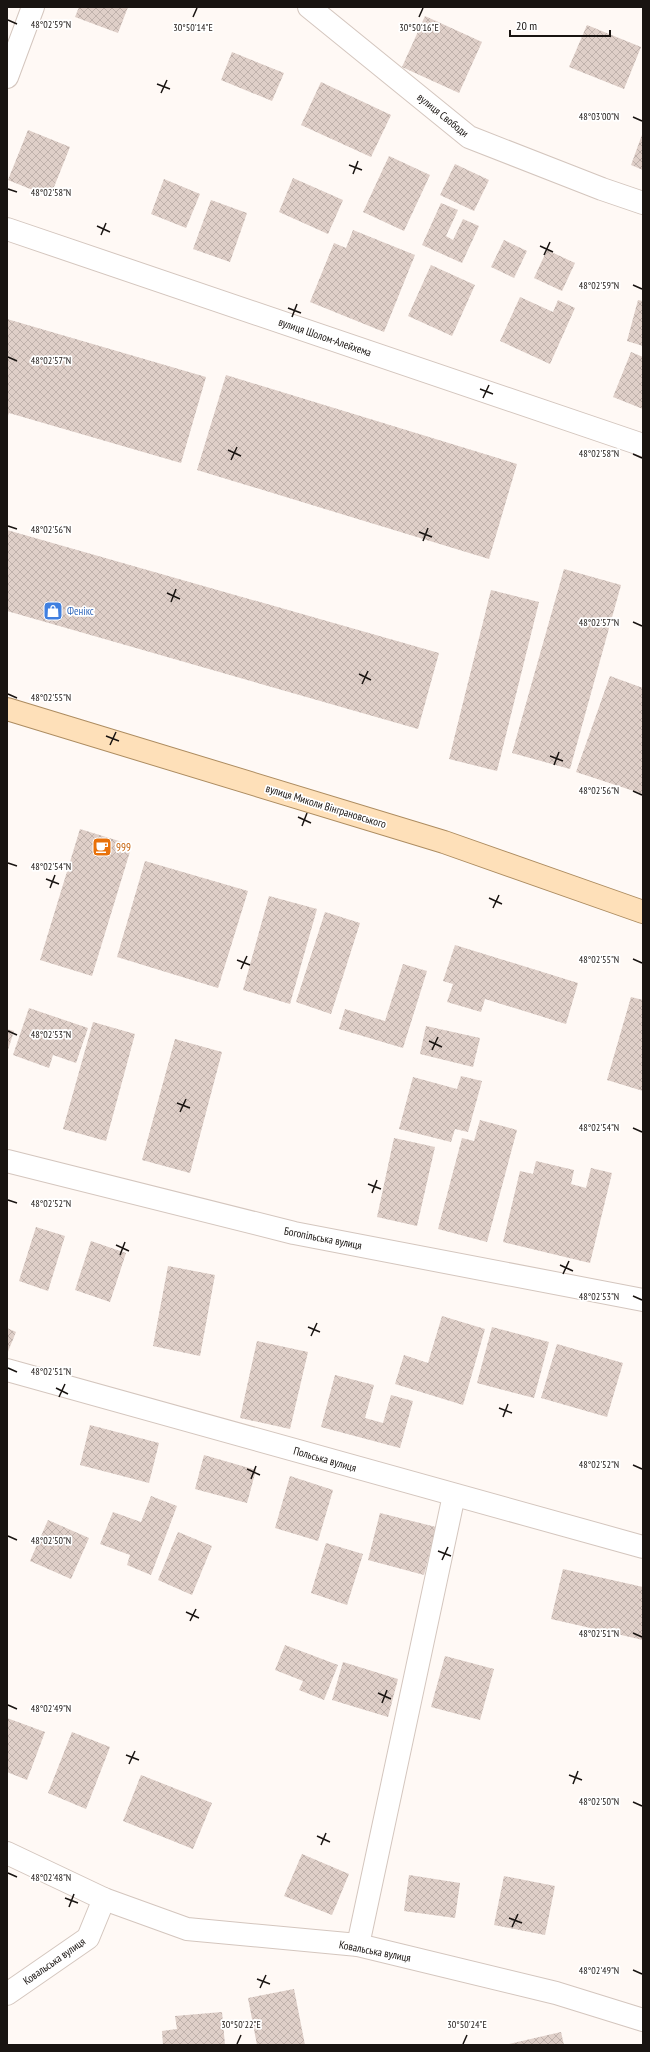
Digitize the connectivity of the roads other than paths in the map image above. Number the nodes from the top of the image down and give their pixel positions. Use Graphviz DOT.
graph roads {
  1 [pos="33,7"];
  2 [pos="309,7"];
  3 [pos="7,77"];
  4 [pos="643,202"];
  5 [pos="7,229"];
  6 [pos="643,445"];
  7 [pos="7,709"];
  8 [pos="643,912"];
  9 [pos="7,1161"];
  10 [pos="643,1300"];
  11 [pos="7,1370"];
  12 [pos="454,1495"];
  13 [pos="643,1547"];
  14 [pos="7,1853"];
  15 [pos="104,1899"];
  16 [pos="358,1945"];
  17 [pos="7,1994"];
  18 [pos="643,2020"];
  1 -- 3 [label="street"];
  2 -- 4 [label="street, вулиця Свободи"];
  5 -- 6 [label="street, вулиця Шолом-Алейхема"];
  7 -- 8 [label="main road, вулиця Миколи Вінграновського"];
  9 -- 10 [label="street, Богопільська вулиця"];
  11 -- 12 [label="street, Польська вулиця"];
  12 -- 13 [label="street, Польська вулиця"];
  12 -- 16 [label="street"];
  14 -- 15 [label="street, Ковальська вулиця"];
  15 -- 16 [label="street, Ковальська вулиця"];
  15 -- 17 [label="street, Ковальська вулиця"];
  16 -- 18 [label="street, Ковальська вулиця"];
}
